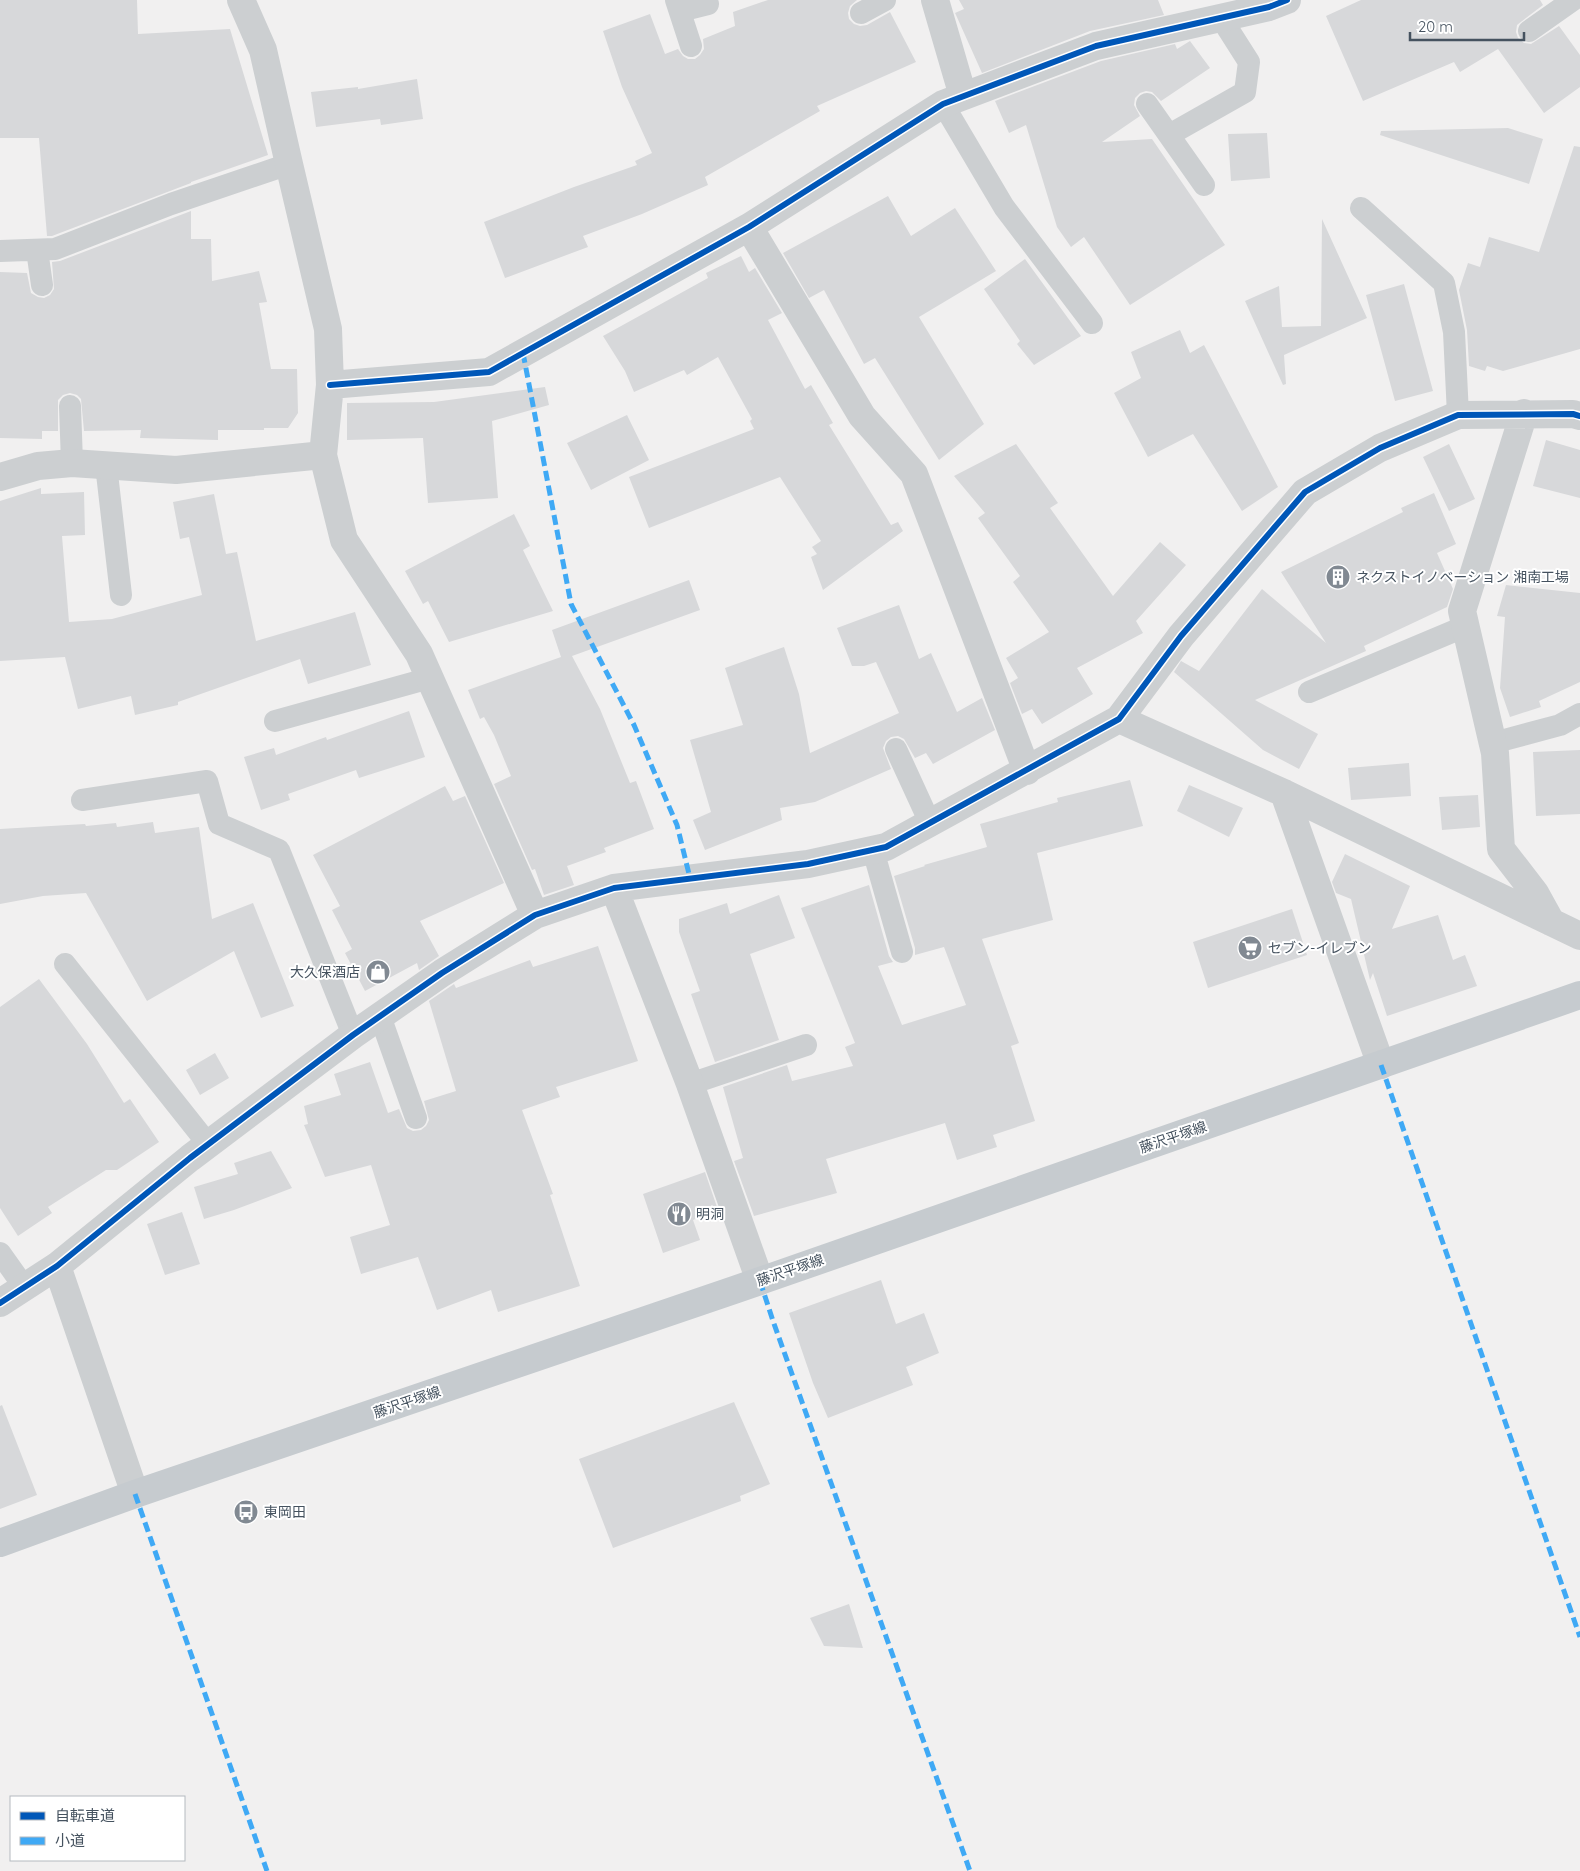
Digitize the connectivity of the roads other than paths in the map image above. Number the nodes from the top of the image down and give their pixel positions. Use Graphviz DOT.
graph roads {
  1 [pos="242,0"];
  2 [pos="885,0"];
  3 [pos="935,0"];
  4 [pos="1287,0"];
  5 [pos="1573,0"];
  6 [pos="708,4"];
  7 [pos="678,6"];
  8 [pos="861,12"];
  9 [pos="1221,18"];
  10 [pos="1529,31"];
  11 [pos="691,46"];
  12 [pos="953,100"];
  13 [pos="1147,104"];
  14 [pos="1169,135"];
  15 [pos="289,164"];
  16 [pos="1204,185"];
  17 [pos="1361,208"];
  18 [pos="748,227"];
  19 [pos="38,250"];
  20 [pos="0,251"];
  21 [pos="42,284"];
  22 [pos="1092,323"];
  23 [pos="330,385"];
  24 [pos="70,406"];
  25 [pos="1524,413"];
  26 [pos="1458,414"];
  27 [pos="1580,416"];
  28 [pos="322,455"];
  29 [pos="72,463"];
  30 [pos="106,465"];
  31 [pos="0,477"];
  32 [pos="121,596"];
  33 [pos="1466,626"];
  34 [pos="430,678"];
  35 [pos="1309,692"];
  36 [pos="1580,714"];
  37 [pos="1120,719"];
  38 [pos="275,721"];
  39 [pos="1492,743"];
  40 [pos="896,749"];
  41 [pos="1027,771"];
  42 [pos="1284,793"];
  43 [pos="82,800"];
  44 [pos="930,824"];
  45 [pos="872,850"];
  46 [pos="614,888"];
  47 [pos="534,914"];
  48 [pos="1551,922"];
  49 [pos="1580,936"];
  50 [pos="902,952"];
  51 [pos="65,964"];
  52 [pos="1580,995"];
  53 [pos="380,1016"];
  54 [pos="353,1034"];
  55 [pos="806,1045"];
  56 [pos="1381,1065"];
  57 [pos="690,1084"];
  58 [pos="416,1118"];
  59 [pos="208,1144"];
  60 [pos="0,1253"];
  61 [pos="57,1266"];
  62 [pos="760,1281"];
  63 [pos="25,1288"];
  64 [pos="0,1303"];
  65 [pos="135,1494"];
  66 [pos="0,1543"];
  1 -- 15 [label="street"];
  2 -- 8 [label="lane"];
  3 -- 12 [label="street"];
  4 -- 9 [label="street"];
  5 -- 10 [label="lane"];
  6 -- 7 [label="lane"];
  7 -- 11 [label="lane"];
  9 -- 12 [label="street"];
  9 -- 14 [label="lane"];
  12 -- 18 [label="street"];
  12 -- 22 [label="lane"];
  13 -- 14 [label="lane"];
  14 -- 16 [label="lane"];
  15 -- 19 [label="lane"];
  15 -- 23 [label="street"];
  17 -- 26 [label="lane"];
  18 -- 23 [label="street"];
  18 -- 41 [label="street"];
  19 -- 20 [label="lane"];
  19 -- 21 [label="lane"];
  23 -- 28 [label="street"];
  24 -- 29 [label="lane"];
  25 -- 26 [label="street"];
  25 -- 27 [label="street"];
  25 -- 33 [label="street"];
  26 -- 37 [label="street"];
  28 -- 30 [label="street"];
  28 -- 34 [label="street"];
  29 -- 30 [label="street"];
  29 -- 31 [label="street"];
  30 -- 32 [label="lane"];
  33 -- 35 [label="lane"];
  33 -- 39 [label="street"];
  34 -- 38 [label="lane"];
  34 -- 47 [label="street"];
  36 -- 39 [label="lane"];
  37 -- 41 [label="street"];
  37 -- 42 [label="street"];
  39 -- 48 [label="street"];
  40 -- 44 [label="lane"];
  41 -- 44 [label="street"];
  42 -- 48 [label="street"];
  42 -- 56 [label="street"];
  43 -- 54 [label="lane"];
  44 -- 45 [label="street"];
  45 -- 46 [label="street"];
  45 -- 50 [label="lane"];
  46 -- 47 [label="street"];
  46 -- 57 [label="street"];
  47 -- 53 [label="street"];
  48 -- 49 [label="street"];
  51 -- 59 [label="lane"];
  52 -- 56 [label="main road, 藤沢平塚線"];
  53 -- 54 [label="street"];
  53 -- 58 [label="lane"];
  54 -- 59 [label="street"];
  55 -- 57 [label="lane"];
  56 -- 62 [label="main road, 藤沢平塚線"];
  57 -- 62 [label="street"];
  59 -- 61 [label="street"];
  60 -- 63 [label="lane"];
  61 -- 63 [label="street"];
  61 -- 65 [label="street"];
  62 -- 65 [label="main road, 藤沢平塚線"];
  63 -- 64 [label="street"];
  65 -- 66 [label="main road, 藤沢平塚線"];
}
